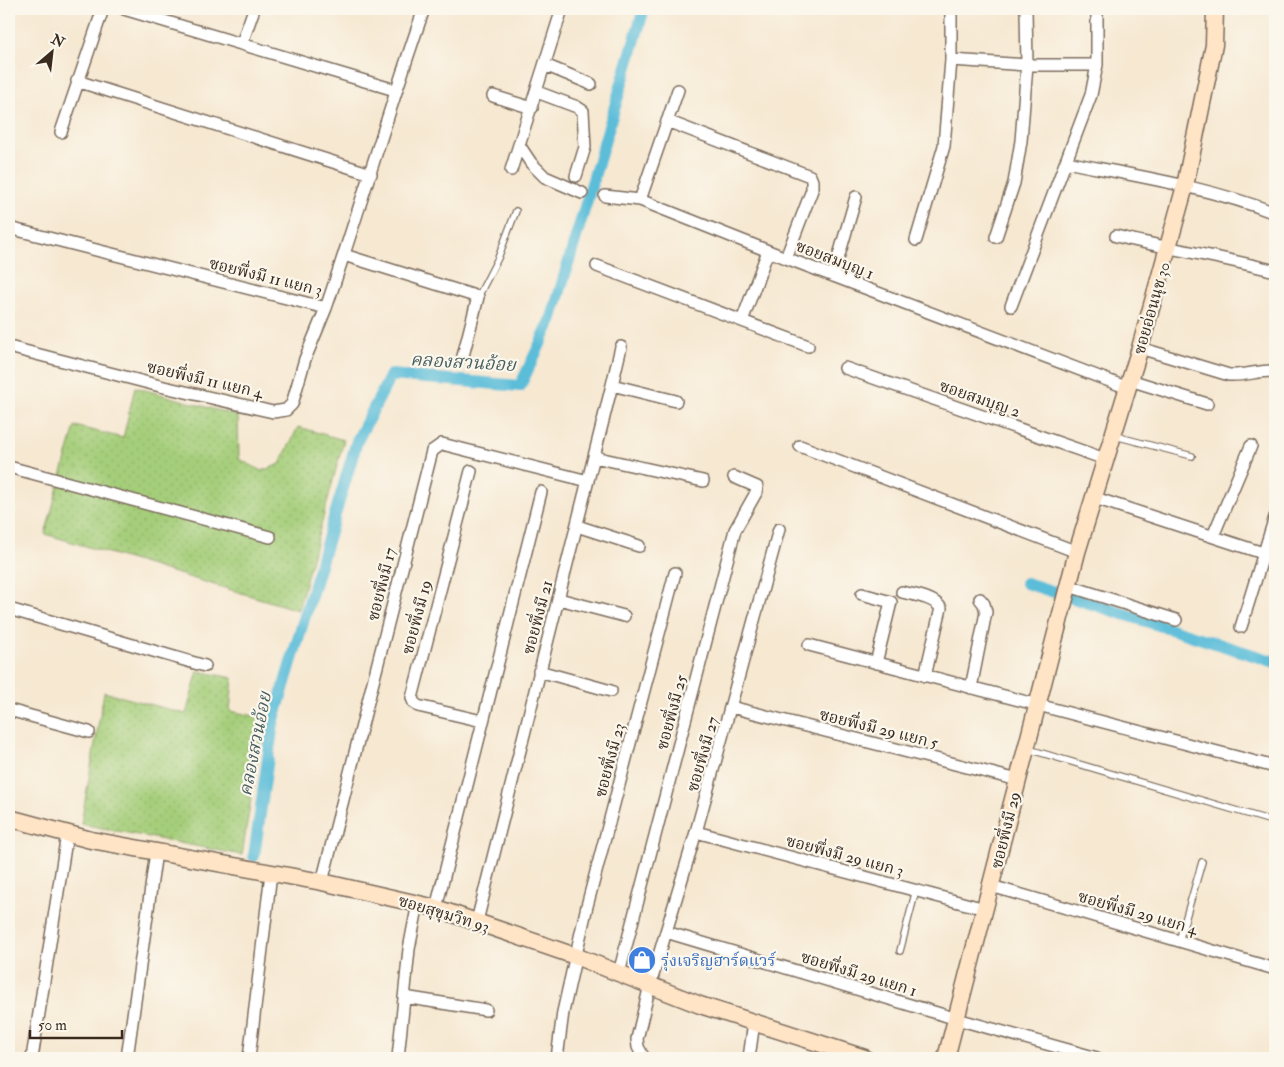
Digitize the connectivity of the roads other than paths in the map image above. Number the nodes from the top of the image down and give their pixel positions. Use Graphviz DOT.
graph roads {
  1 [pos="103,9"];
  2 [pos="124,9"];
  3 [pos="254,9"];
  4 [pos="424,9"];
  5 [pos="562,9"];
  6 [pos="951,9"];
  7 [pos="1026,9"];
  8 [pos="1097,9"];
  9 [pos="1215,9"];
  10 [pos="242,43"];
  11 [pos="951,60"];
  12 [pos="545,65"];
  13 [pos="1027,65"];
  14 [pos="1097,65"];
  15 [pos="78,82"];
  16 [pos="591,84"];
  17 [pos="395,90"];
  18 [pos="678,90"];
  19 [pos="537,92"];
  20 [pos="493,96"];
  21 [pos="532,108"];
  22 [pos="667,121"];
  23 [pos="62,132"];
  24 [pos="519,145"];
  25 [pos="1066,162"];
  26 [pos="511,170"];
  27 [pos="371,174"];
  28 [pos="576,176"];
  29 [pos="1185,186"];
  30 [pos="582,193"];
  31 [pos="605,196"];
  32 [pos="856,197"];
  33 [pos="640,200"];
  34 [pos="516,212"];
  35 [pos="1275,213"];
  36 [pos="9,228"];
  37 [pos="1116,236"];
  38 [pos="996,238"];
  39 [pos="916,240"];
  40 [pos="1168,248"];
  41 [pos="768,251"];
  42 [pos="344,255"];
  43 [pos="786,258"];
  44 [pos="597,266"];
  45 [pos="1275,271"];
  46 [pos="833,276"];
  47 [pos="478,296"];
  48 [pos="1011,306"];
  49 [pos="326,308"];
  50 [pos="742,321"];
  51 [pos="808,346"];
  52 [pos="9,347"];
  53 [pos="620,347"];
  54 [pos="1140,348"];
  55 [pos="463,356"];
  56 [pos="845,368"];
  57 [pos="1275,371"];
  58 [pos="1129,384"];
  59 [pos="612,386"];
  60 [pos="676,401"];
  61 [pos="1207,404"];
  62 [pos="1113,435"];
  63 [pos="800,446"];
  64 [pos="1251,446"];
  65 [pos="594,456"];
  66 [pos="1192,456"];
  67 [pos="1105,459"];
  68 [pos="9,467"];
  69 [pos="471,471"];
  70 [pos="734,477"];
  71 [pos="588,481"];
  72 [pos="704,481"];
  73 [pos="540,492"];
  74 [pos="1094,498"];
  75 [pos="1275,517"];
  76 [pos="577,526"];
  77 [pos="779,529"];
  78 [pos="1213,536"];
  79 [pos="270,537"];
  80 [pos="639,546"];
  81 [pos="1077,552"];
  82 [pos="1263,553"];
  83 [pos="1275,557"];
  84 [pos="675,573"];
  85 [pos="902,592"];
  86 [pos="1067,593"];
  87 [pos="862,594"];
  88 [pos="559,599"];
  89 [pos="980,600"];
  90 [pos="9,609"];
  91 [pos="624,616"];
  92 [pos="1176,620"];
  93 [pos="1241,627"];
  94 [pos="810,645"];
  95 [pos="876,663"];
  96 [pos="205,666"];
  97 [pos="539,671"];
  98 [pos="925,676"];
  99 [pos="971,688"];
  100 [pos="611,691"];
  101 [pos="1037,706"];
  102 [pos="731,707"];
  103 [pos="9,710"];
  104 [pos="482,721"];
  105 [pos="89,732"];
  106 [pos="1026,749"];
  107 [pos="1275,767"];
  108 [pos="1018,780"];
  109 [pos="9,818"];
  110 [pos="1275,822"];
  111 [pos="696,832"];
  112 [pos="67,834"];
  113 [pos="156,852"];
  114 [pos="1202,862"];
  115 [pos="271,873"];
  116 [pos="322,882"];
  117 [pos="991,886"];
  118 [pos="916,890"];
  119 [pos="418,903"];
  120 [pos="436,908"];
  121 [pos="985,909"];
  122 [pos="478,921"];
  123 [pos="666,932"];
  124 [pos="1180,941"];
  125 [pos="900,951"];
  126 [pos="576,956"];
  127 [pos="1275,969"];
  128 [pos="619,973"];
  129 [pos="650,985"];
  130 [pos="404,997"];
  131 [pos="486,1010"];
  132 [pos="957,1019"];
  133 [pos="754,1022"];
  134 [pos="32,1058"];
  135 [pos="127,1058"];
  136 [pos="249,1058"];
  137 [pos="398,1058"];
  138 [pos="557,1058"];
  139 [pos="644,1058"];
  140 [pos="749,1058"];
  141 [pos="865,1058"];
  142 [pos="946,1058"];
  143 [pos="1097,1058"];
  1 -- 15 [label="street"];
  2 -- 10 [label="street"];
  3 -- 10 [label="street"];
  4 -- 17 [label="street, ซอยพึ่งมี 11 แยก 3"];
  5 -- 12 [label="street"];
  6 -- 11 [label="street"];
  7 -- 13 [label="street"];
  8 -- 14 [label="street"];
  9 -- 29 [label="street, ซอยอ่อนนุช 30"];
  10 -- 17 [label="street"];
  11 -- 13 [label="street"];
  11 -- 39 [label="street"];
  12 -- 16 [label="street"];
  12 -- 19 [label="street"];
  13 -- 14 [label="street"];
  13 -- 38 [label="street"];
  14 -- 25 [label="street"];
  15 -- 23 [label="street"];
  15 -- 27 [label="street"];
  17 -- 27 [label="street, ซอยพึ่งมี 11 แยก 3"];
  18 -- 22 [label="street"];
  19 -- 21 [label="street"];
  19 -- 28 [label="street"];
  20 -- 21 [label="street"];
  21 -- 24 [label="street"];
  22 -- 33 [label="street"];
  22 -- 43 [label="street"];
  24 -- 26 [label="street"];
  24 -- 30 [label="street"];
  25 -- 29 [label="street"];
  25 -- 48 [label="street"];
  27 -- 42 [label="street, ซอยพึ่งมี 11 แยก 3"];
  29 -- 35 [label="street"];
  29 -- 40 [label="street, ซอยอ่อนนุช 30"];
  31 -- 33 [label="street, ซอยสมบุญ 1"];
  32 -- 46 [label="street"];
  33 -- 41 [label="street, ซอยสมบุญ 1"];
  34 -- 47 [label="lane"];
  36 -- 49 [label="street, ซอยพึ่งมี 11 แยก 3"];
  37 -- 40 [label="street"];
  40 -- 45 [label="street"];
  40 -- 54 [label="street, ซอยอ่อนนุช 30"];
  41 -- 43 [label="street, ซอยสมบุญ 1"];
  41 -- 50 [label="street"];
  42 -- 47 [label="street"];
  42 -- 49 [label="street, ซอยพึ่งมี 11 แยก 3"];
  43 -- 46 [label="street, ซอยสมบุญ 1"];
  44 -- 50 [label="street"];
  46 -- 58 [label="street, ซอยสมบุญ 1"];
  47 -- 55 [label="street"];
  49 -- 52 [label="street, ซอยพึ่งมี 11 แยก 4"];
  50 -- 51 [label="street"];
  53 -- 59 [label="street, ซอยพึ่งมี 21"];
  54 -- 57 [label="street"];
  54 -- 58 [label="street, ซอยอ่อนนุช 30"];
  56 -- 67 [label="street, ซอยสมบุญ 2"];
  58 -- 61 [label="street, ซอยสมบุญ 1"];
  58 -- 62 [label="street, ซอยอ่อนนุช 30"];
  59 -- 60 [label="street"];
  59 -- 65 [label="street, ซอยพึ่งมี 21"];
  62 -- 66 [label="lane"];
  62 -- 67 [label="street, ซอยอ่อนนุช 30"];
  63 -- 81 [label="street"];
  64 -- 78 [label="street"];
  65 -- 71 [label="street, ซอยพึ่งมี 21"];
  65 -- 72 [label="street"];
  67 -- 74 [label="street, ซอยอ่อนนุช 30"];
  68 -- 79 [label="street"];
  69 -- 104 [label="street, ซอยพึ่งมี 19"];
  70 -- 128 [label="street, ซอยพึ่งมี 25"];
  71 -- 76 [label="street, ซอยพึ่งมี 21"];
  71 -- 116 [label="street, ซอยพึ่งมี 17"];
  73 -- 104 [label="street"];
  74 -- 78 [label="street"];
  74 -- 81 [label="street, ซอยอ่อนนุช 30"];
  75 -- 82 [label="street"];
  76 -- 80 [label="street"];
  76 -- 88 [label="street, ซอยพึ่งมี 21"];
  77 -- 102 [label="street, ซอยพึ่งมี 27"];
  78 -- 82 [label="street"];
  81 -- 86 [label="street, ซอยอ่อนนุช 30"];
  82 -- 83 [label="street"];
  82 -- 93 [label="street"];
  84 -- 126 [label="street, ซอยพึ่งมี 23"];
  85 -- 98 [label="street"];
  86 -- 92 [label="street"];
  86 -- 101 [label="street, ซอยพึ่งมี 29"];
  87 -- 95 [label="street"];
  88 -- 91 [label="street"];
  88 -- 97 [label="street, ซอยพึ่งมี 21"];
  89 -- 99 [label="street"];
  90 -- 96 [label="street"];
  94 -- 95 [label="street"];
  95 -- 98 [label="street"];
  97 -- 100 [label="street"];
  97 -- 122 [label="street, ซอยพึ่งมี 21"];
  98 -- 99 [label="street"];
  99 -- 101 [label="street"];
  101 -- 106 [label="street, ซอยพึ่งมี 29"];
  101 -- 107 [label="street"];
  102 -- 108 [label="street, ซอยพึ่งมี 29 แยก 5"];
  102 -- 111 [label="street, ซอยพึ่งมี 27"];
  103 -- 105 [label="street"];
  104 -- 120 [label="street"];
  106 -- 108 [label="street, ซอยพึ่งมี 29"];
  106 -- 110 [label="lane"];
  108 -- 117 [label="street, ซอยพึ่งมี 29"];
  109 -- 112 [label="street, ซอยสุขุมวิท 93"];
  111 -- 118 [label="street, ซอยพึ่งมี 29 แยก 3"];
  111 -- 123 [label="street, ซอยพึ่งมี 27"];
  112 -- 113 [label="street, ซอยสุขุมวิท 93"];
  112 -- 134 [label="street"];
  113 -- 115 [label="street, ซอยสุขุมวิท 93"];
  113 -- 135 [label="street"];
  114 -- 124 [label="lane"];
  115 -- 116 [label="street, ซอยสุขุมวิท 93"];
  115 -- 136 [label="street"];
  116 -- 119 [label="street, ซอยสุขุมวิท 93"];
  117 -- 121 [label="street, ซอยพึ่งมี 29"];
  117 -- 124 [label="street, ซอยพึ่งมี 29 แยก 4"];
  118 -- 121 [label="street, ซอยพึ่งมี 29 แยก 3"];
  118 -- 125 [label="lane"];
  119 -- 120 [label="street, ซอยสุขุมวิท 93"];
  119 -- 130 [label="street"];
  120 -- 122 [label="street, ซอยสุขุมวิท 93"];
  121 -- 132 [label="street, ซอยพึ่งมี 29"];
  122 -- 126 [label="street, ซอยสุขุมวิท 93"];
  123 -- 129 [label="street, ซอยพึ่งมี 27"];
  123 -- 132 [label="street, ซอยพึ่งมี 29 แยก 1"];
  124 -- 127 [label="street, ซอยพึ่งมี 29 แยก 4"];
  126 -- 128 [label="street, ซอยสุขุมวิท 93"];
  126 -- 138 [label="street, ซอยพึ่งมี 23"];
  128 -- 129 [label="street, ซอยสุขุมวิท 93"];
  129 -- 133 [label="street, ซอยสุขุมวิท 93"];
  129 -- 139 [label="street, ซอยพึ่งมี 27"];
  130 -- 131 [label="street"];
  130 -- 137 [label="street"];
  132 -- 142 [label="street, ซอยพึ่งมี 29"];
  132 -- 143 [label="street, ซอยพึ่งมี 29 แยก 1"];
  133 -- 140 [label="street"];
  133 -- 141 [label="street, ซอยสุขุมวิท 93"];
}
